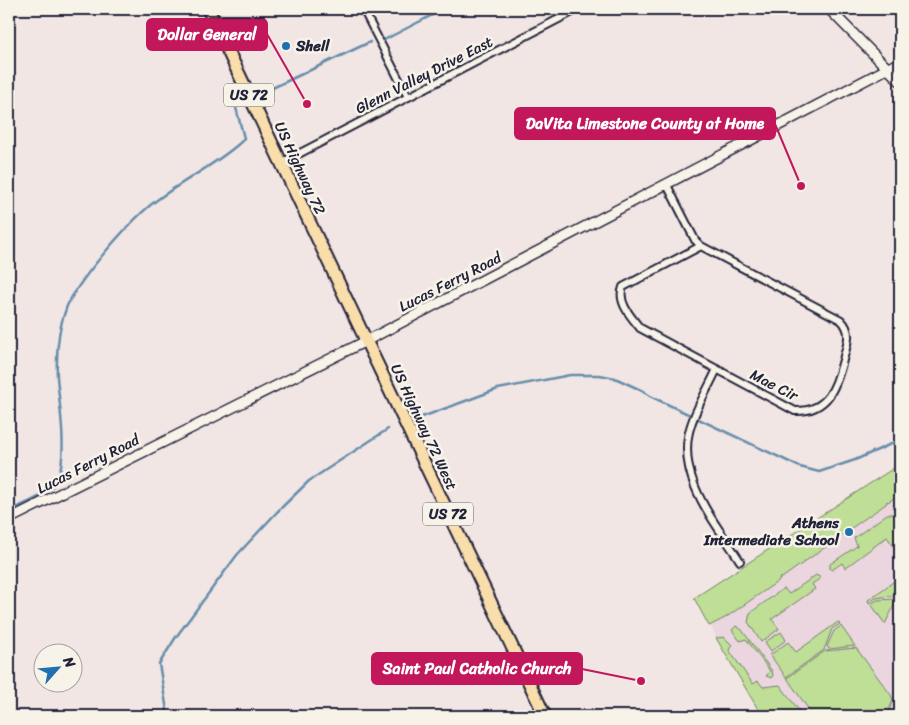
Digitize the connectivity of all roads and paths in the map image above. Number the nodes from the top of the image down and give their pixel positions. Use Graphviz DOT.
graph roads {
  1 [pos="208,9"];
  2 [pos="362,9"];
  3 [pos="578,9"];
  4 [pos="829,9"];
  5 [pos="900,62"];
  6 [pos="888,68"];
  7 [pos="900,81"];
  8 [pos="408,98"];
  9 [pos="281,163"];
  10 [pos="668,186"];
  11 [pos="701,246"];
  12 [pos="366,341"];
  13 [pos="717,369"];
  14 [pos="9,519"];
  15 [pos="740,561"];
  16 [pos="545,716"];
  1 -- 9 [label="highway, US Highway 72 / US 72"];
  2 -- 8 [label="street"];
  3 -- 8 [label="street, Glenn Valley Drive East"];
  4 -- 6 [label="street"];
  5 -- 6 [label="street, Lucas Ferry Road"];
  6 -- 7 [label="street"];
  6 -- 10 [label="street, Lucas Ferry Road"];
  8 -- 9 [label="street, Glenn Valley Drive East"];
  9 -- 12 [label="highway, US Highway 72 / US 72"];
  10 -- 11 [label="street, Mae Cir"];
  10 -- 12 [label="street, Lucas Ferry Road"];
  11 -- 13 [label="street, Mae Cir"];
  11 -- 13 [label="street, Mae Cir"];
  12 -- 14 [label="street, Lucas Ferry Road"];
  12 -- 16 [label="highway, US Highway 72 West / US 72"];
  13 -- 15 [label="street"];
}
